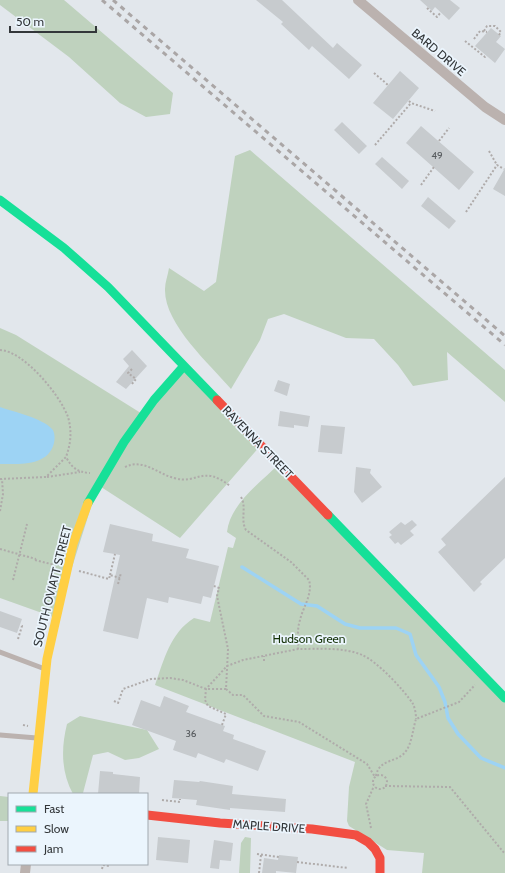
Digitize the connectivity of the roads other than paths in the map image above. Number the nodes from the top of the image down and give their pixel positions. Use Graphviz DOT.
graph roads {
  1 [pos="358,0"];
  2 [pos="505,120"];
  3 [pos="0,200"];
  4 [pos="183,367"];
  5 [pos="0,652"];
  6 [pos="46,669"];
  7 [pos="505,698"];
  8 [pos="0,735"];
  9 [pos="39,738"];
  10 [pos="33,793"];
  11 [pos="148,815"];
  12 [pos="380,873"];
  1 -- 2 [label="street, BARD DRIVE"];
  3 -- 4 [label="street, RAVENNA STREET"];
  4 -- 6 [label="street, SOUTH OVIATT STREET"];
  4 -- 7 [label="street, RAVENNA STREET"];
  5 -- 6 [label="lane"];
  6 -- 9 [label="street, SOUTH OVIATT STREET"];
  8 -- 9 [label="lane"];
  9 -- 10 [label="street, SOUTH OVIATT STREET"];
  11 -- 12 [label="street, MAPLE DRIVE"];
}
